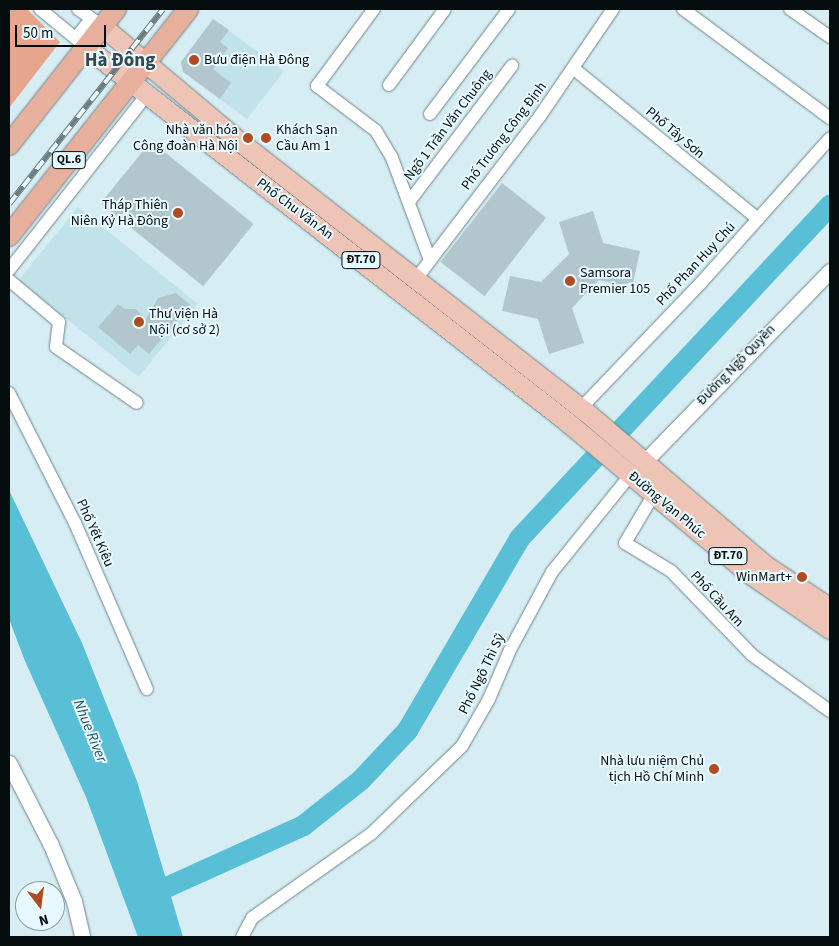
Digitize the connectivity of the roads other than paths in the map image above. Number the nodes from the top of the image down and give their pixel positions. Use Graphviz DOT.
graph roads {
  1 [pos="40,9"];
  2 [pos="78,9"];
  3 [pos="116,9"];
  4 [pos="188,9"];
  5 [pos="374,9"];
  6 [pos="445,9"];
  7 [pos="509,9"];
  8 [pos="613,9"];
  9 [pos="683,9"];
  10 [pos="790,9"];
  11 [pos="96,22"];
  12 [pos="830,37"];
  13 [pos="81,42"];
  14 [pos="144,65"];
  15 [pos="512,66"];
  16 [pos="573,68"];
  17 [pos="161,78"];
  18 [pos="129,84"];
  19 [pos="389,85"];
  20 [pos="146,96"];
  21 [pos="430,114"];
  22 [pos="830,118"];
  23 [pos="830,138"];
  24 [pos="9,145"];
  25 [pos="408,202"];
  26 [pos="758,219"];
  27 [pos="345,223"];
  28 [pos="9,236"];
  29 [pos="333,238"];
  30 [pos="430,260"];
  31 [pos="9,270"];
  32 [pos="830,271"];
  33 [pos="416,279"];
  34 [pos="9,280"];
  35 [pos="520,359"];
  36 [pos="506,376"];
  37 [pos="9,393"];
  38 [pos="137,403"];
  39 [pos="583,410"];
  40 [pos="570,425"];
  41 [pos="641,458"];
  42 [pos="628,472"];
  43 [pos="654,494"];
  44 [pos="726,543"];
  45 [pos="830,608"];
  46 [pos="830,629"];
  47 [pos="147,689"];
  48 [pos="830,711"];
  49 [pos="9,763"];
  50 [pos="82,937"];
  51 [pos="242,937"];
  1 -- 13 [label="street"];
  2 -- 11 [label="street"];
  3 -- 11 [label="highway"];
  4 -- 14 [label="highway, QL.6"];
  5 -- 25 [label="street"];
  6 -- 19 [label="street"];
  7 -- 21 [label="street"];
  8 -- 16 [label="street, Phố Trương Công Định"];
  9 -- 22 [label="street"];
  10 -- 12 [label="street"];
  11 -- 13 [label="highway"];
  11 -- 14 [label="main road, Phố Chu Văn An / ĐT.70"];
  13 -- 18 [label="main road, Phố Chu Văn An / ĐT.70"];
  13 -- 24 [label="highway"];
  14 -- 17 [label="main road, Phố Chu Văn An / ĐT.70"];
  14 -- 18 [label="highway, QL.6"];
  15 -- 25 [label="street, Ngõ 1 Trần Văn Chuông"];
  16 -- 26 [label="street, Phố Tây Sơn"];
  16 -- 30 [label="street, Phố Trương Công Định"];
  17 -- 20 [label="main road"];
  17 -- 27 [label="main road, Phố Chu Văn An / ĐT.70"];
  18 -- 20 [label="main road, Phố Chu Văn An / ĐT.70"];
  18 -- 28 [label="highway, QL.6"];
  20 -- 29 [label="main road, Phố Chu Văn An / ĐT.70"];
  20 -- 31 [label="street"];
  23 -- 26 [label="street, Phố Phan Huy Chú"];
  25 -- 30 [label="street"];
  26 -- 39 [label="street, Phố Phan Huy Chú"];
  27 -- 29 [label="main road"];
  27 -- 33 [label="main road, Phố Chu Văn An / ĐT.70"];
  29 -- 36 [label="main road, Phố Chu Văn An / ĐT.70"];
  30 -- 33 [label="street, Phố Trương Công Định"];
  32 -- 41 [label="street, Đường Ngô Quyền"];
  33 -- 35 [label="main road, Phố Chu Văn An / ĐT.70"];
  34 -- 38 [label="street"];
  35 -- 36 [label="main road"];
  35 -- 39 [label="main road, Phố Chu Văn An / ĐT.70"];
  36 -- 40 [label="main road, Phố Chu Văn An / ĐT.70"];
  37 -- 47 [label="street, Phố Yết Kiêu"];
  39 -- 40 [label="main road"];
  39 -- 41 [label="main road, ĐT.70"];
  40 -- 42 [label="main road, ĐT.70"];
  41 -- 44 [label="main road, Đường Vạn Phúc / ĐT.70"];
  42 -- 43 [label="main road, Đường Vạn Phúc / ĐT.70"];
  42 -- 51 [label="street, Phố Ngô Thì Sỹ"];
  43 -- 44 [label="main road, Đường Vạn Phúc / ĐT.70"];
  43 -- 48 [label="street, Phố Cầu Am"];
  44 -- 45 [label="main road, Đường Vạn Phúc / ĐT.70"];
  44 -- 46 [label="main road, Đường Vạn Phúc / ĐT.70"];
  49 -- 50 [label="street"];
}
